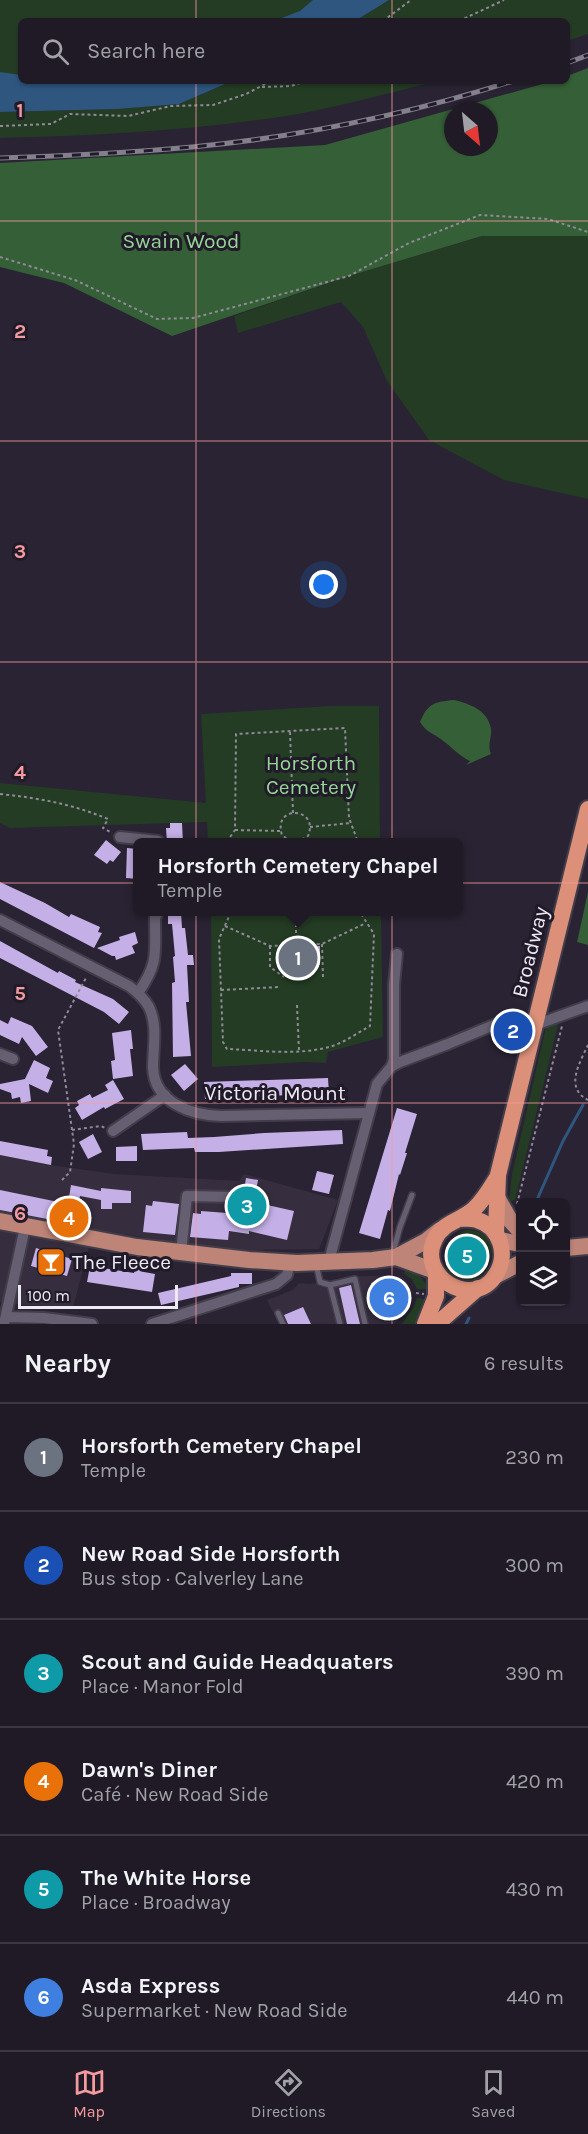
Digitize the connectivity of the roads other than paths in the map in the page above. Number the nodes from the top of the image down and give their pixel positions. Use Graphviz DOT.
graph roads {
  1 [pos="588,809"];
  2 [pos="120,837"];
  3 [pos="133,838"];
  4 [pos="156,916"];
  5 [pos="0,920"];
  6 [pos="398,954"];
  7 [pos="138,993"];
  8 [pos="588,1006"];
  9 [pos="513,1017"];
  10 [pos="535,1025"];
  11 [pos="0,1054"];
  12 [pos="13,1059"];
  13 [pos="392,1066"];
  14 [pos="165,1095"];
  15 [pos="369,1113"];
  16 [pos="113,1131"];
  17 [pos="498,1175"];
  18 [pos="412,1195"];
  19 [pos="234,1197"];
  20 [pos="498,1199"];
  21 [pos="459,1219"];
  22 [pos="0,1221"];
  23 [pos="25,1227"];
  24 [pos="516,1227"];
  25 [pos="440,1230"];
  26 [pos="498,1237"];
  27 [pos="516,1243"];
  28 [pos="588,1246"];
  29 [pos="570,1248"];
  30 [pos="181,1253"];
  31 [pos="394,1257"];
  32 [pos="290,1262"];
  33 [pos="323,1262"];
  34 [pos="516,1265"];
  35 [pos="435,1272"];
  36 [pos="495,1276"];
  37 [pos="330,1285"];
  38 [pos="478,1288"];
  39 [pos="278,1313"];
  40 [pos="5,1320"];
  41 [pos="92,1324"];
  42 [pos="152,1324"];
  43 [pos="283,1324"];
  44 [pos="340,1324"];
  45 [pos="365,1324"];
  46 [pos="425,1324"];
  47 [pos="437,1324"];
  1 -- 10 [label="highway, Broadway"];
  2 -- 3 [label="street"];
  4 -- 7 [label="street"];
  5 -- 7 [label="street"];
  6 -- 13 [label="street"];
  7 -- 14 [label="street"];
  8 -- 10 [label="street"];
  9 -- 13 [label="street"];
  10 -- 17 [label="highway, Broadway"];
  11 -- 12 [label="street"];
  13 -- 15 [label="street"];
  14 -- 15 [label="street, Victoria Mount"];
  14 -- 16 [label="street"];
  15 -- 33 [label="street"];
  17 -- 20 [label="highway"];
  17 -- 21 [label="highway"];
  18 -- 31 [label="lane"];
  19 -- 30 [label="street"];
  20 -- 24 [label="main road"];
  20 -- 26 [label="highway"];
  21 -- 25 [label="highway"];
  21 -- 26 [label="highway"];
  22 -- 23 [label="main road"];
  23 -- 30 [label="main road"];
  23 -- 40 [label="street"];
  25 -- 31 [label="main road"];
  25 -- 35 [label="highway"];
  26 -- 27 [label="main road"];
  26 -- 36 [label="highway"];
  28 -- 29 [label="main road"];
  30 -- 32 [label="main road"];
  31 -- 33 [label="main road"];
  31 -- 35 [label="main road"];
  32 -- 33 [label="main road"];
  32 -- 42 [label="street"];
  33 -- 37 [label="lane"];
  34 -- 36 [label="main road"];
  35 -- 38 [label="highway"];
  35 -- 46 [label="highway"];
  36 -- 38 [label="highway"];
  37 -- 44 [label="lane"];
  37 -- 45 [label="lane"];
  38 -- 47 [label="highway"];
  39 -- 43 [label="lane"];
  40 -- 41 [label="street"];
}
